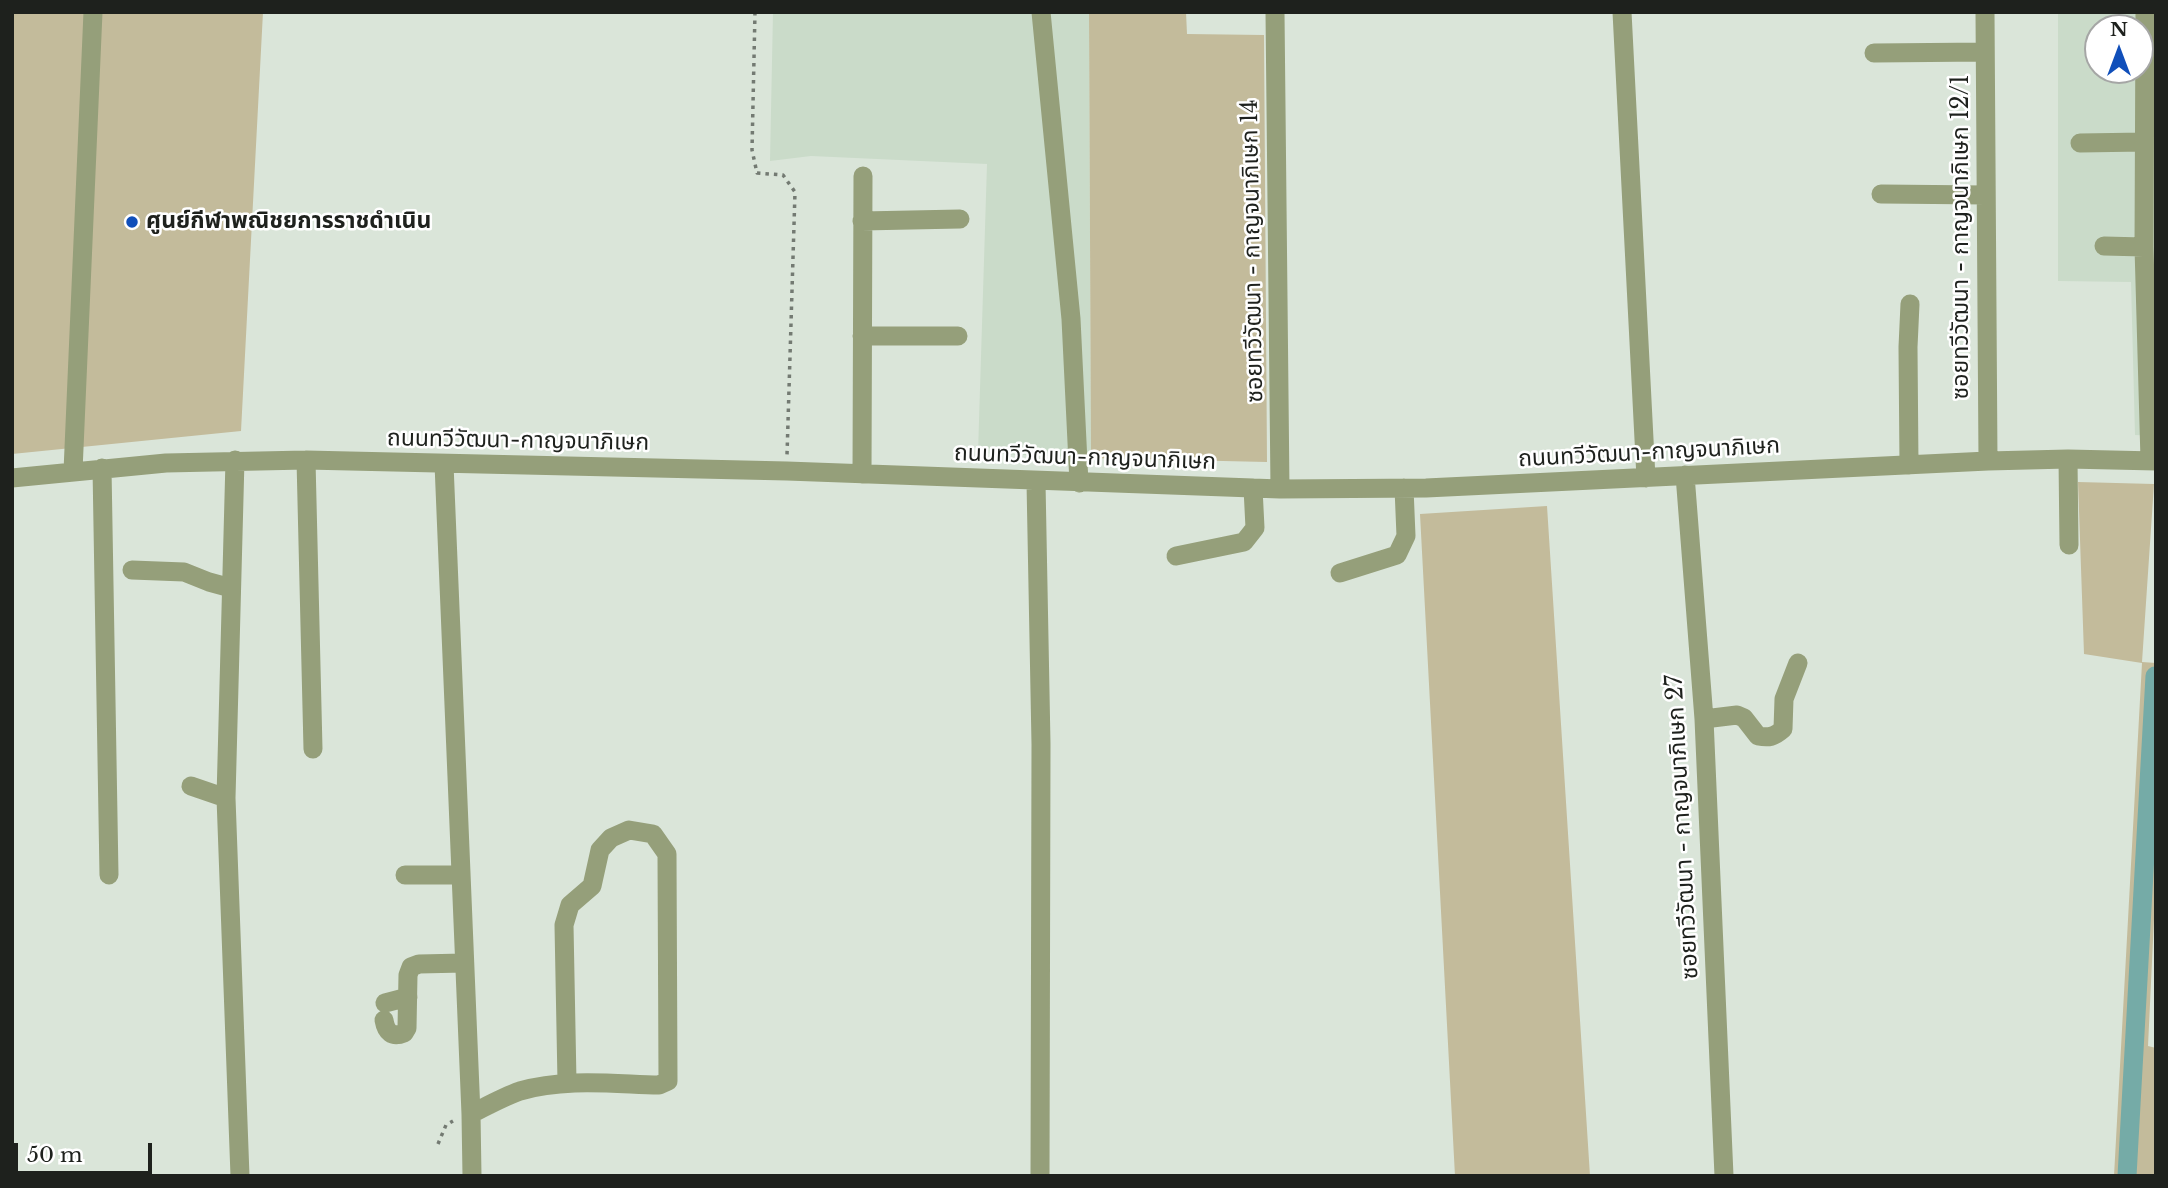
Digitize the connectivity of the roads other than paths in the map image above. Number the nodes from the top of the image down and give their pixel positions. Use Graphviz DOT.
graph roads {
  1 [pos="93,12"];
  2 [pos="1041,12"];
  3 [pos="1275,12"];
  4 [pos="1622,12"];
  5 [pos="1985,12"];
  6 [pos="2145,12"];
  7 [pos="1985,52"];
  8 [pos="1874,53"];
  9 [pos="2144,142"];
  10 [pos="2080,144"];
  11 [pos="863,176"];
  12 [pos="1881,194"];
  13 [pos="1986,195"];
  14 [pos="960,219"];
  15 [pos="862,221"];
  16 [pos="2104,246"];
  17 [pos="2144,247"];
  18 [pos="1910,304"];
  19 [pos="862,336"];
  20 [pos="958,336"];
  21 [pos="2068,459"];
  22 [pos="236,460"];
  23 [pos="306,460"];
  24 [pos="1988,461"];
  25 [pos="2153,461"];
  26 [pos="444,464"];
  27 [pos="1909,465"];
  28 [pos="102,468"];
  29 [pos="73,471"];
  30 [pos="862,474"];
  31 [pos="1685,475"];
  32 [pos="12,478"];
  33 [pos="1646,478"];
  34 [pos="1036,481"];
  35 [pos="1079,483"];
  36 [pos="1253,488"];
  37 [pos="1404,488"];
  38 [pos="1280,489"];
  39 [pos="2069,545"];
  40 [pos="1176,556"];
  41 [pos="132,570"];
  42 [pos="1340,573"];
  43 [pos="231,588"];
  44 [pos="1798,663"];
  45 [pos="1704,719"];
  46 [pos="313,749"];
  47 [pos="191,786"];
  48 [pos="226,798"];
  49 [pos="109,875"];
  50 [pos="405,875"];
  51 [pos="461,875"];
  52 [pos="464,963"];
  53 [pos="408,996"];
  54 [pos="567,1082"];
  55 [pos="471,1114"];
  56 [pos="240,1176"];
  57 [pos="472,1176"];
  58 [pos="1040,1176"];
  59 [pos="1724,1176"];
  1 -- 29 [label="street"];
  2 -- 35 [label="street"];
  3 -- 38 [label="street, ซอยทวีวัฒนา - กาญจนาภิเษก 14"];
  4 -- 33 [label="street"];
  5 -- 7 [label="street, ซอยทวีวัฒนา - กาญจนาภิเษก 12/1"];
  6 -- 9 [label="street"];
  7 -- 8 [label="street"];
  7 -- 13 [label="street, ซอยทวีวัฒนา - กาญจนาภิเษก 12/1"];
  9 -- 10 [label="street"];
  9 -- 17 [label="street"];
  11 -- 15 [label="street"];
  12 -- 13 [label="street"];
  13 -- 24 [label="street, ซอยทวีวัฒนา - กาญจนาภิเษก 12/1"];
  14 -- 15 [label="street"];
  15 -- 19 [label="street"];
  16 -- 17 [label="street"];
  17 -- 25 [label="street"];
  18 -- 27 [label="street"];
  19 -- 20 [label="street"];
  19 -- 30 [label="street"];
  21 -- 24 [label="street, ถนนทวีวัฒนา-กาญจนาภิเษก"];
  21 -- 25 [label="street, ถนนทวีวัฒนา-กาญจนาภิเษก"];
  21 -- 39 [label="street"];
  22 -- 23 [label="street, ถนนทวีวัฒนา-กาญจนาภิเษก"];
  22 -- 28 [label="street, ถนนทวีวัฒนา-กาญจนาภิเษก"];
  22 -- 43 [label="street"];
  23 -- 26 [label="street, ถนนทวีวัฒนา-กาญจนาภิเษก"];
  23 -- 46 [label="street"];
  24 -- 27 [label="street, ถนนทวีวัฒนา-กาญจนาภิเษก"];
  26 -- 30 [label="street, ถนนทวีวัฒนา-กาญจนาภิเษก"];
  26 -- 51 [label="street"];
  27 -- 31 [label="street, ถนนทวีวัฒนา-กาญจนาภิเษก"];
  28 -- 29 [label="street, ถนนทวีวัฒนา-กาญจนาภิเษก"];
  28 -- 49 [label="street"];
  29 -- 32 [label="street, ถนนทวีวัฒนา-กาญจนาภิเษก"];
  30 -- 34 [label="street, ถนนทวีวัฒนา-กาญจนาภิเษก"];
  31 -- 33 [label="street, ถนนทวีวัฒนา-กาญจนาภิเษก"];
  31 -- 45 [label="street, ซอยทวีวัฒนา - กาญจนาภิเษก 27"];
  33 -- 37 [label="street, ถนนทวีวัฒนา-กาญจนาภิเษก"];
  34 -- 35 [label="street, ถนนทวีวัฒนา-กาญจนาภิเษก"];
  34 -- 58 [label="street"];
  35 -- 36 [label="street, ถนนทวีวัฒนา-กาญจนาภิเษก"];
  36 -- 38 [label="street, ถนนทวีวัฒนา-กาญจนาภิเษก"];
  36 -- 40 [label="street"];
  37 -- 38 [label="street, ถนนทวีวัฒนา-กาญจนาภิเษก"];
  37 -- 42 [label="street"];
  41 -- 43 [label="street"];
  43 -- 48 [label="street"];
  44 -- 45 [label="street"];
  45 -- 59 [label="street, ซอยทวีวัฒนา - กาญจนาภิเษก 27"];
  47 -- 48 [label="street"];
  48 -- 56 [label="street"];
  50 -- 51 [label="street"];
  51 -- 52 [label="street"];
  52 -- 53 [label="street"];
  52 -- 55 [label="street"];
  53 -- 53 [label="street"];
  54 -- 54 [label="street"];
  54 -- 55 [label="street"];
  55 -- 57 [label="street"];
}
